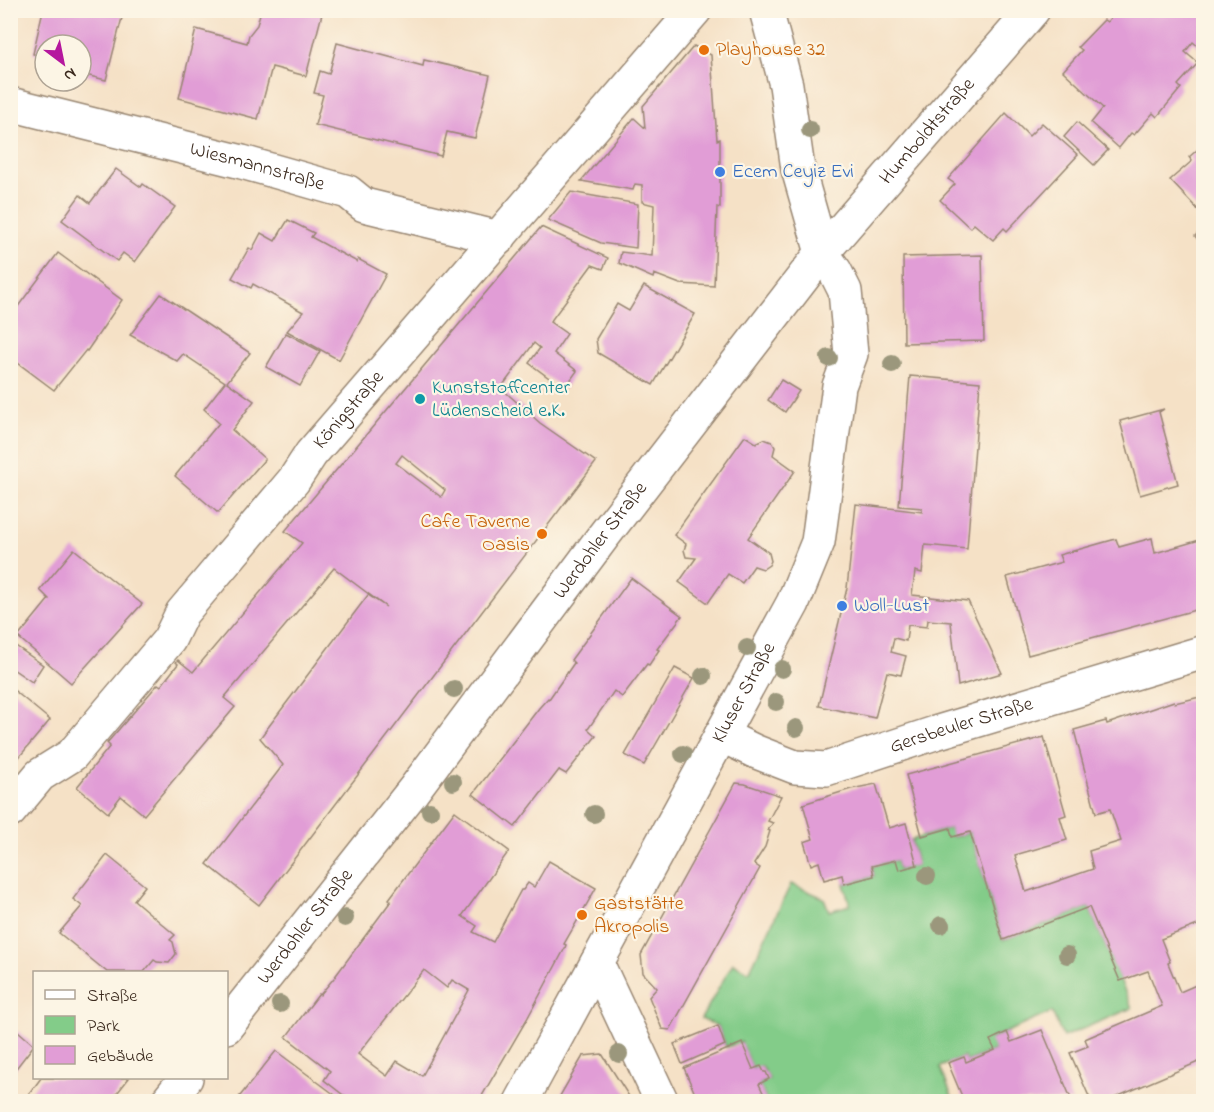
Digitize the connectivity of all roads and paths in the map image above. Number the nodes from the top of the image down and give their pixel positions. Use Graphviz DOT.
graph roads {
  1 [pos="695,10"];
  2 [pos="766,10"];
  3 [pos="1033,10"];
  4 [pos="10,104"];
  5 [pos="499,238"];
  6 [pos="822,253"];
  7 [pos="1203,652"];
  8 [pos="721,735"];
  9 [pos="10,811"];
  10 [pos="597,963"];
  11 [pos="228,1024"];
  12 [pos="184,1079"];
  13 [pos="167,1101"];
  14 [pos="521,1101"];
  15 [pos="662,1101"];
  1 -- 5 [label="street, Königstraße"];
  2 -- 6 [label="street"];
  3 -- 6 [label="street, Humboldtstraße"];
  4 -- 5 [label="street, Wiesmannstraße"];
  5 -- 9 [label="street, Königstraße"];
  6 -- 8 [label="street, Kluser Straße"];
  6 -- 11 [label="street, Werdohler Straße"];
  7 -- 8 [label="street, Gersbeuler Straße"];
  8 -- 10 [label="street, Kluser Straße"];
  10 -- 14 [label="street, Kluser Straße"];
  10 -- 15 [label="street"];
  12 -- 13 [label="street"];
}
